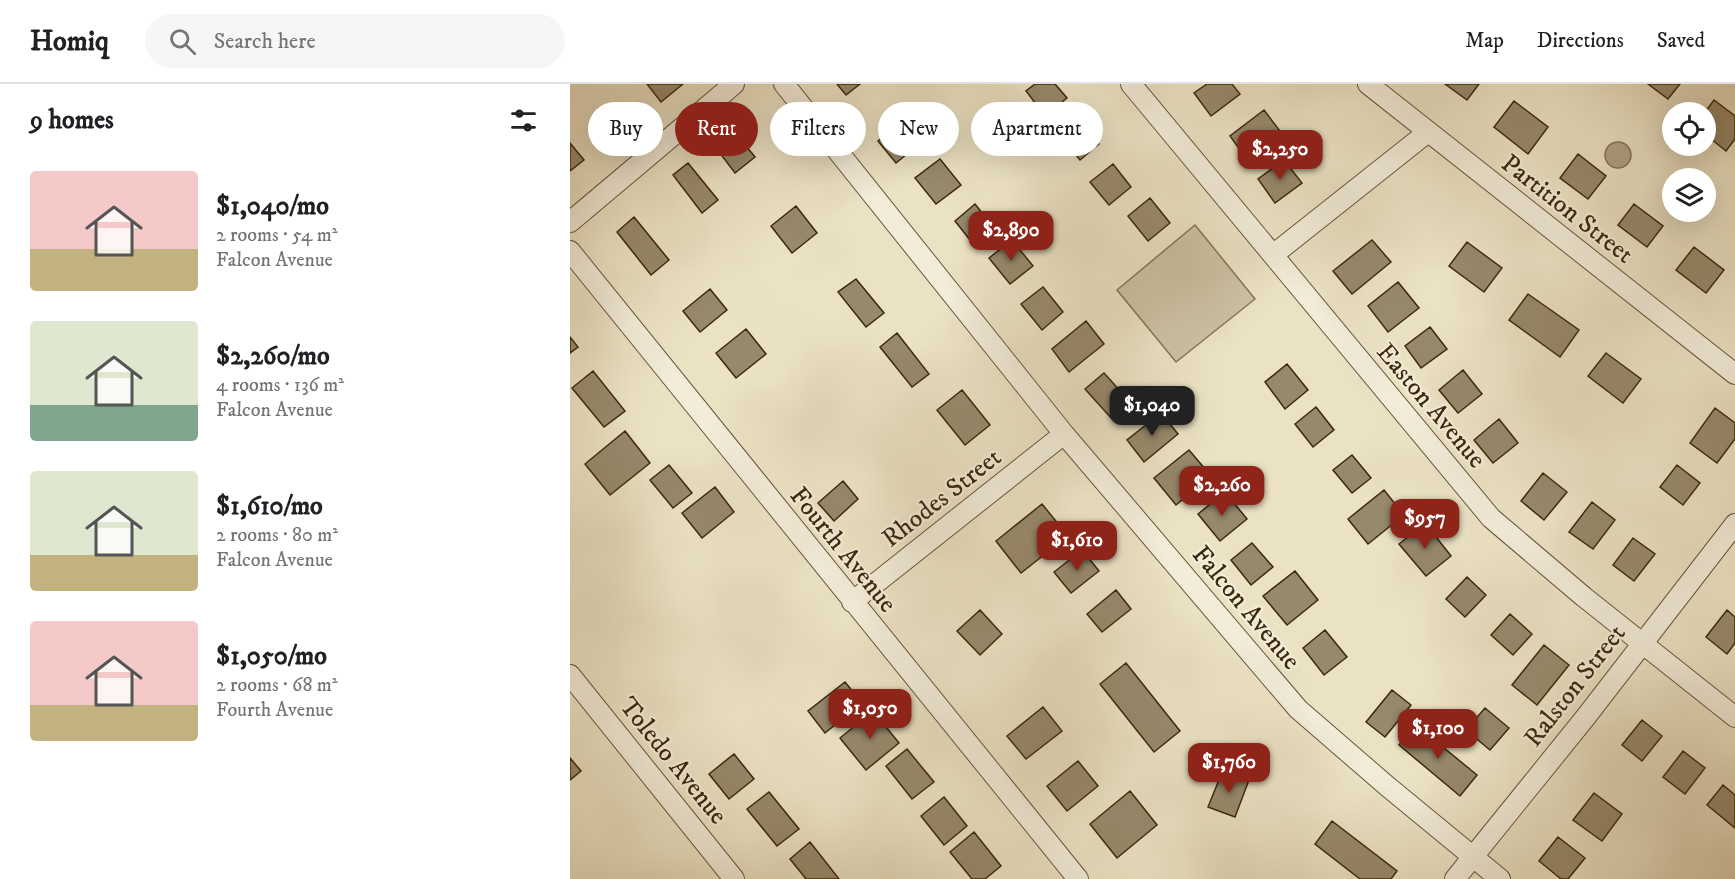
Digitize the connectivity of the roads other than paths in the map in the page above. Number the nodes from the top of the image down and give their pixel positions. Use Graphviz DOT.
graph roads {
  1 [pos="734,84"];
  2 [pos="784,84"];
  3 [pos="1131,84"];
  4 [pos="1368,84"];
  5 [pos="1428,132"];
  6 [pos="570,222"];
  7 [pos="570,251"];
  8 [pos="1272,255"];
  9 [pos="1735,374"];
  10 [pos="1064,434"];
  11 [pos="1735,524"];
  12 [pos="852,602"];
  13 [pos="1642,643"];
  14 [pos="570,675"];
  15 [pos="1735,717"];
  16 [pos="1472,858"];
  17 [pos="734,879"];
  18 [pos="1078,879"];
  19 [pos="1455,879"];
  20 [pos="1500,879"];
  1 -- 6 [label="street"];
  2 -- 10 [label="street, Falcon Avenue"];
  3 -- 8 [label="street, Easton Avenue"];
  4 -- 5 [label="street, Partition Street"];
  5 -- 8 [label="street"];
  5 -- 9 [label="street, Partition Street"];
  7 -- 12 [label="street, Fourth Avenue"];
  8 -- 13 [label="street, Easton Avenue"];
  10 -- 12 [label="street, Rhodes Street"];
  10 -- 16 [label="street, Falcon Avenue"];
  11 -- 13 [label="street, Ralston Street"];
  12 -- 18 [label="street, Fourth Avenue"];
  13 -- 15 [label="street, Easton Avenue"];
  13 -- 16 [label="street, Ralston Street"];
  14 -- 17 [label="street, Toledo Avenue"];
  16 -- 19 [label="street, Ralston Street"];
  16 -- 20 [label="street, Falcon Avenue"];
}
